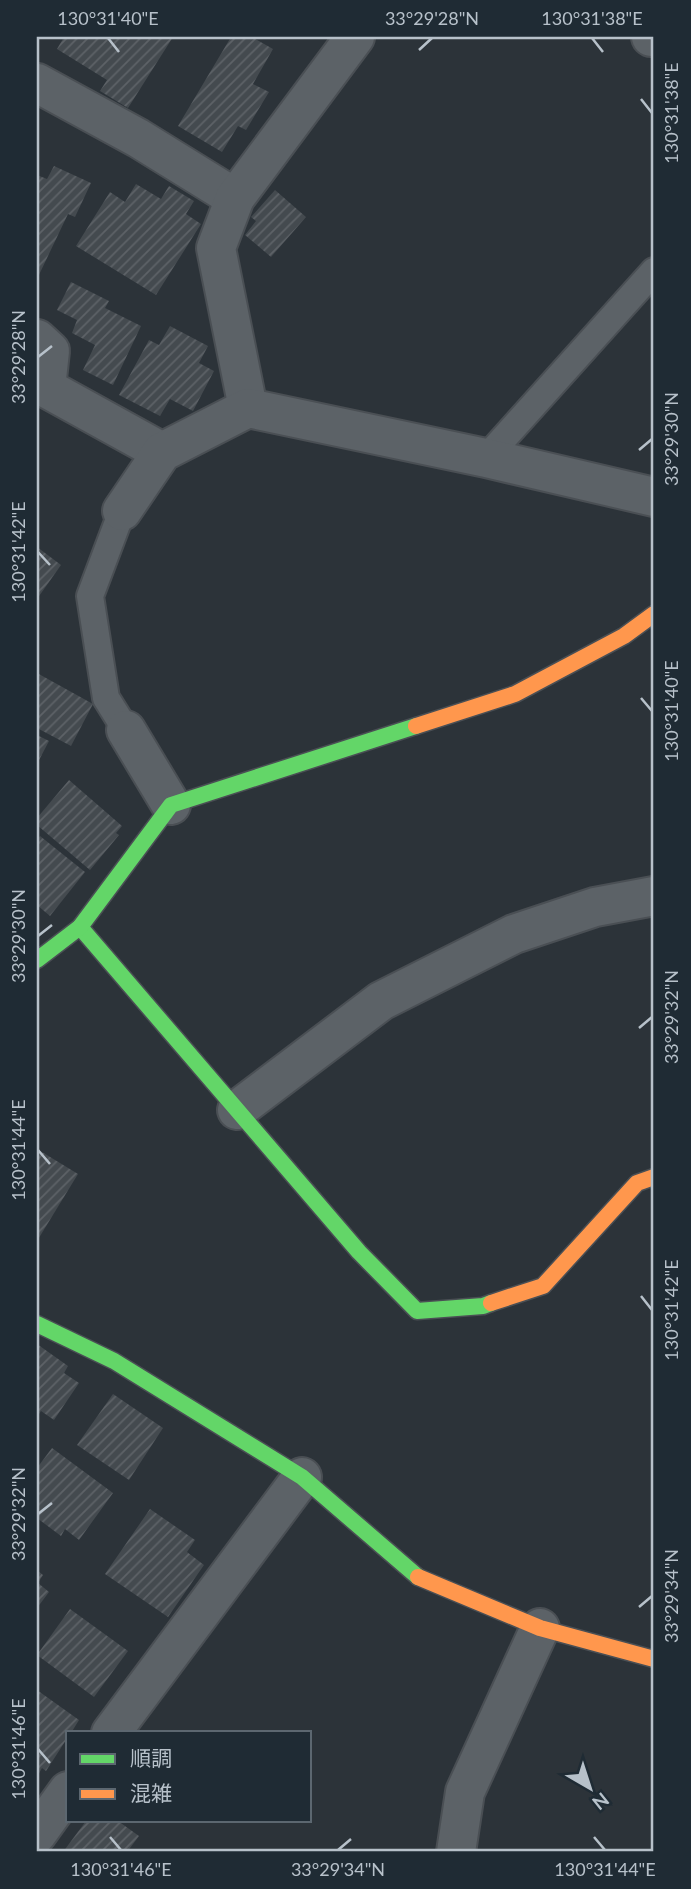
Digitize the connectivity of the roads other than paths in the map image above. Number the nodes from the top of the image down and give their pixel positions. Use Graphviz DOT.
graph roads {
  1 [pos="355,37"];
  2 [pos="37,83"];
  3 [pos="235,198"];
  4 [pos="654,271"];
  5 [pos="37,339"];
  6 [pos="41,394"];
  7 [pos="247,408"];
  8 [pos="162,452"];
  9 [pos="486,458"];
  10 [pos="654,497"];
  11 [pos="122,511"];
  12 [pos="654,614"];
  13 [pos="126,730"];
  14 [pos="171,805"];
  15 [pos="654,896"];
  16 [pos="80,927"];
  17 [pos="37,960"];
  18 [pos="237,1111"];
  19 [pos="654,1177"];
  20 [pos="37,1324"];
  21 [pos="302,1477"];
  22 [pos="540,1628"];
  23 [pos="654,1659"];
  24 [pos="112,1731"];
  25 [pos="66,1794"];
  26 [pos="37,1834"];
  27 [pos="456,1852"];
  1 -- 3 [label="street"];
  2 -- 3 [label="street"];
  3 -- 7 [label="street"];
  4 -- 9 [label="lane"];
  5 -- 6 [label="street"];
  6 -- 8 [label="street"];
  7 -- 8 [label="street"];
  7 -- 9 [label="street"];
  8 -- 11 [label="street"];
  9 -- 10 [label="street"];
  11 -- 13 [label="lane"];
  12 -- 14 [label="street"];
  13 -- 14 [label="street"];
  14 -- 16 [label="street"];
  15 -- 18 [label="street"];
  16 -- 17 [label="street"];
  16 -- 18 [label="street"];
  18 -- 19 [label="street"];
  20 -- 21 [label="street"];
  21 -- 22 [label="street"];
  21 -- 24 [label="street"];
  22 -- 23 [label="street"];
  22 -- 27 [label="street"];
  25 -- 26 [label="street"];
}
